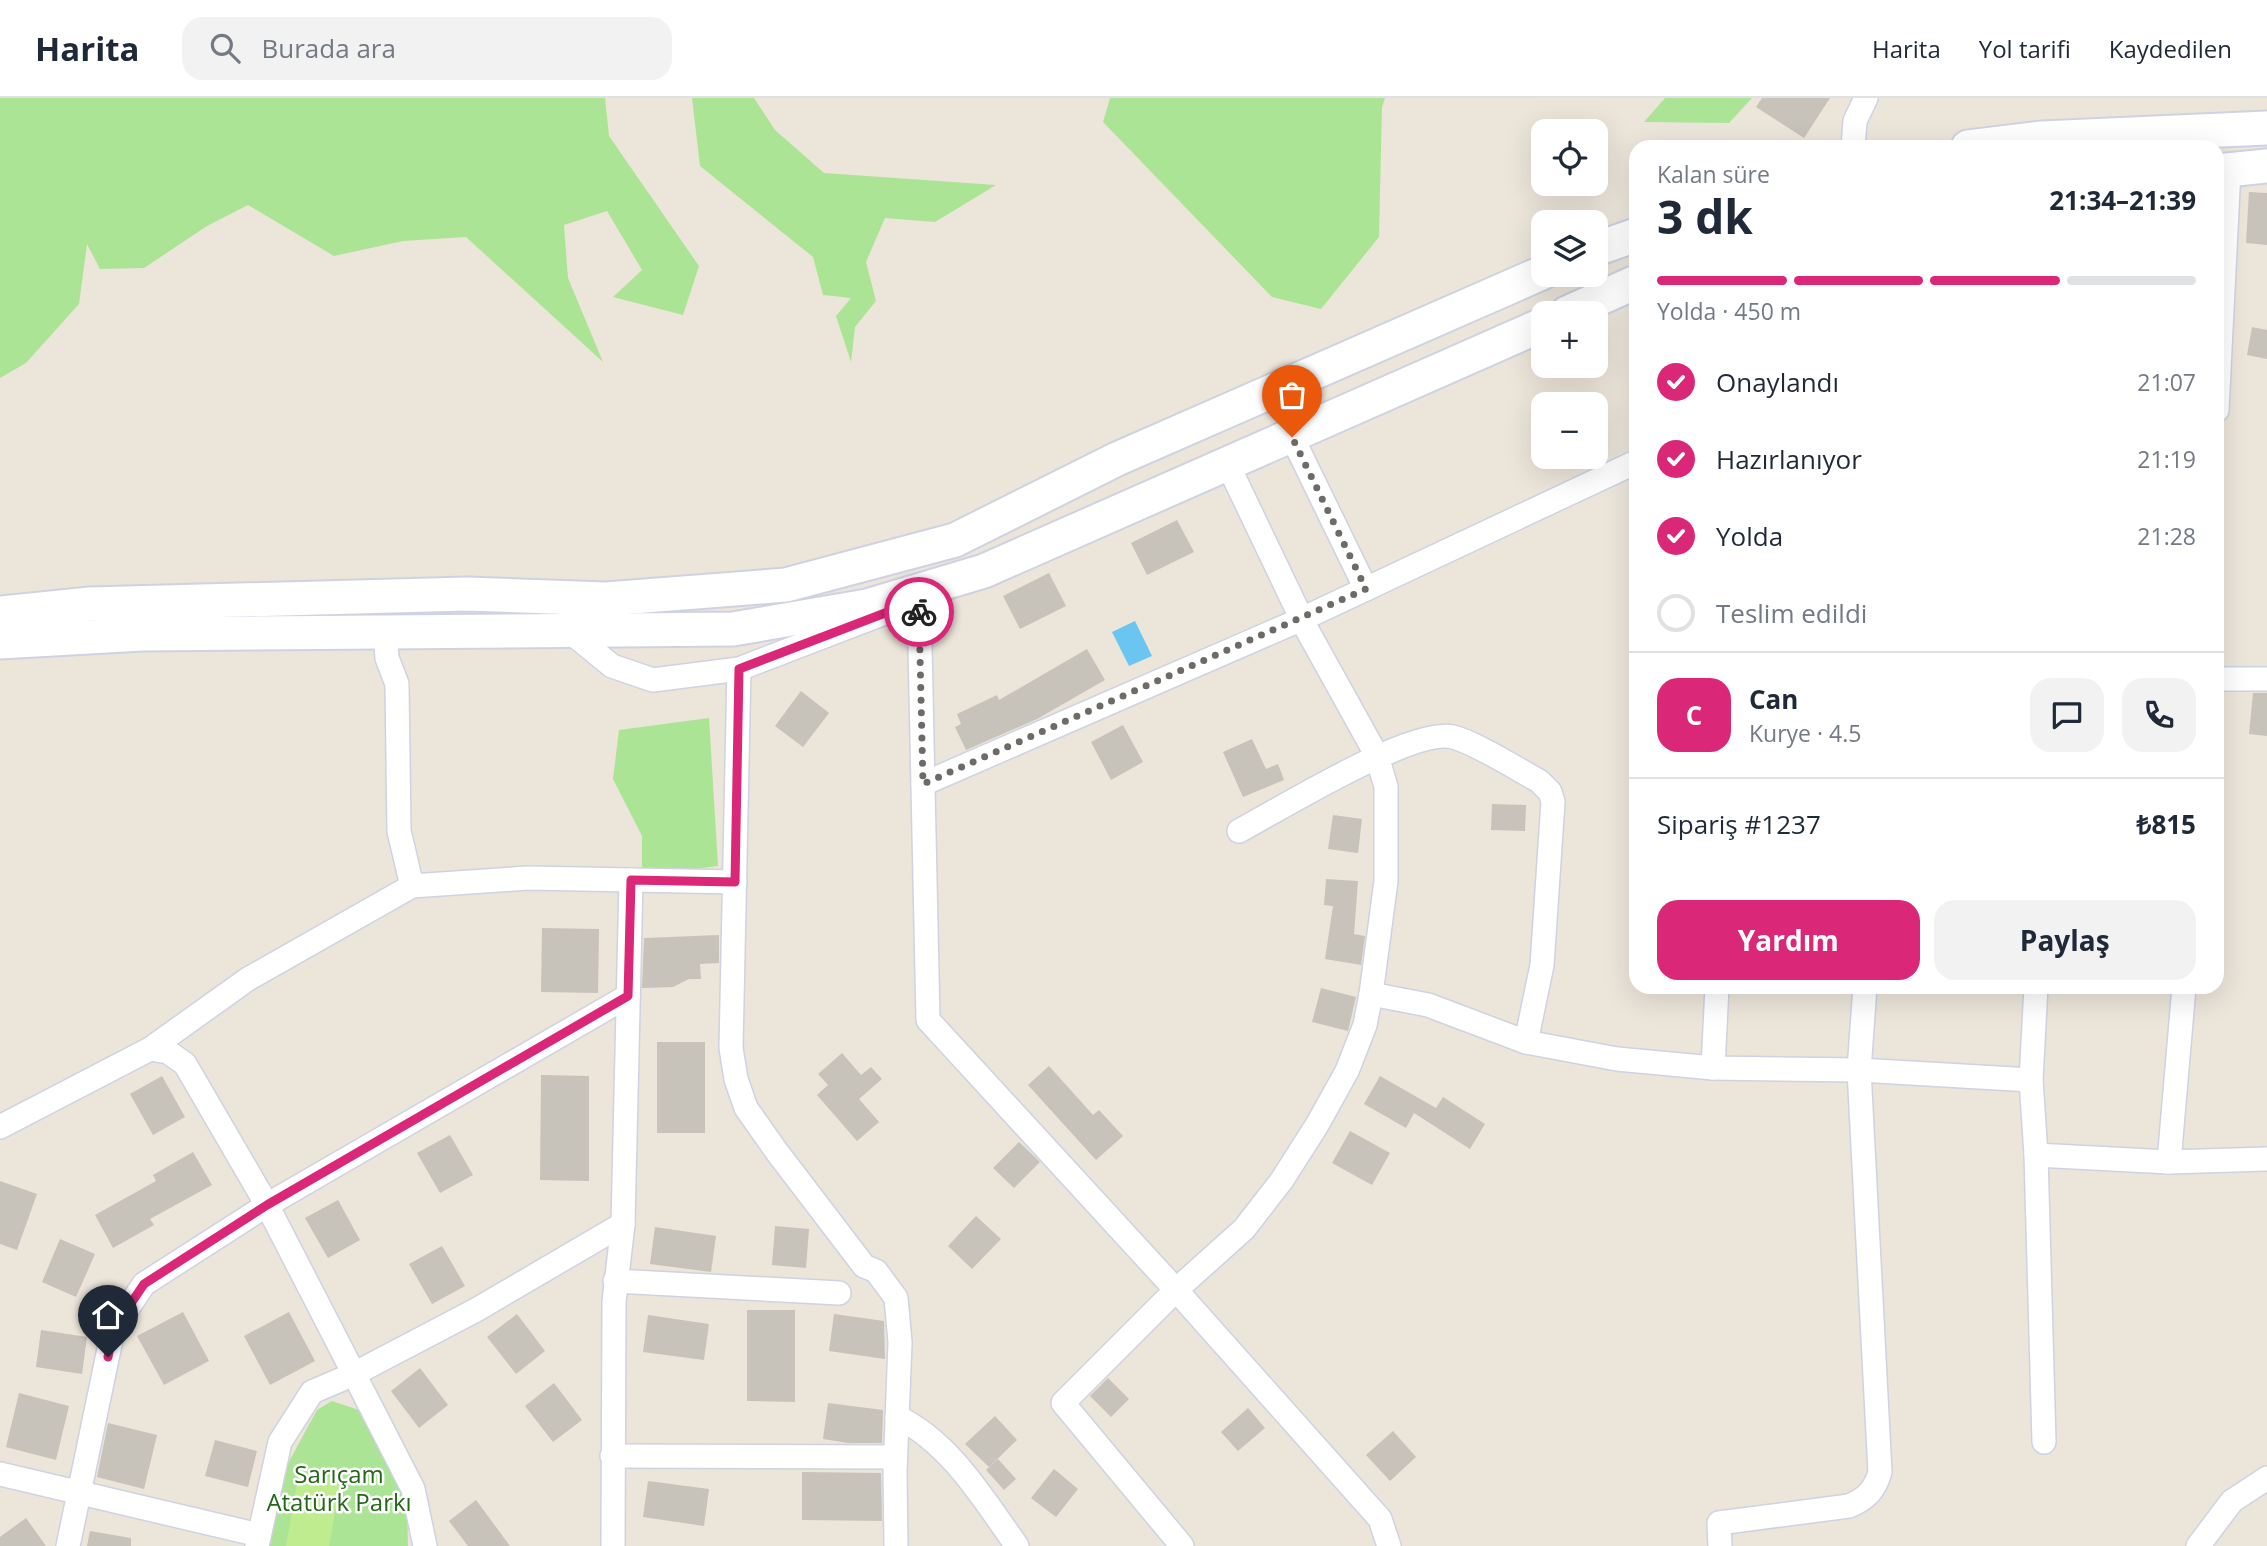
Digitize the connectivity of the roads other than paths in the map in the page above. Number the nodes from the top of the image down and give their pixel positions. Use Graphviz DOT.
graph roads {
  1 [pos="1866,98"];
  2 [pos="2267,128"];
  3 [pos="1854,140"];
  4 [pos="2026,140"];
  5 [pos="2267,166"];
  6 [pos="2224,171"];
  7 [pos="1629,237"];
  8 [pos="1608,244"];
  9 [pos="1531,278"];
  10 [pos="1629,285"];
  11 [pos="1594,301"];
  12 [pos="1531,330"];
  13 [pos="1292,437"];
  14 [pos="1228,465"];
  15 [pos="1629,465"];
  16 [pos="984,571"];
  17 [pos="1366,589"];
  18 [pos="919,600"];
  19 [pos="0,613"];
  20 [pos="1302,619"];
  21 [pos="385,630"];
  22 [pos="568,630"];
  23 [pos="0,642"];
  24 [pos="739,669"];
  25 [pos="2224,679"];
  26 [pos="2267,679"];
  27 [pos="1377,756"];
  28 [pos="923,784"];
  29 [pos="1239,831"];
  30 [pos="631,880"];
  31 [pos="735,882"];
  32 [pos="412,886"];
  33 [pos="1371,994"];
  34 [pos="1717,994"];
  35 [pos="1864,994"];
  36 [pos="2036,994"];
  37 [pos="2183,994"];
  38 [pos="628,996"];
  39 [pos="1526,1042"];
  40 [pos="150,1049"];
  41 [pos="1713,1068"];
  42 [pos="1858,1070"];
  43 [pos="2031,1080"];
  44 [pos="0,1127"];
  45 [pos="2036,1155"];
  46 [pos="2267,1159"];
  47 [pos="2169,1162"];
  48 [pos="267,1205"];
  49 [pos="623,1224"];
  50 [pos="615,1282"];
  51 [pos="1176,1290"];
  52 [pos="839,1293"];
  53 [pos="354,1374"];
  54 [pos="897,1417"];
  55 [pos="2044,1442"];
  56 [pos="612,1456"];
  57 [pos="895,1457"];
  58 [pos="0,1474"];
  59 [pos="2267,1478"];
  60 [pos="81,1493"];
  61 [pos="258,1540"];
  62 [pos="68,1546"];
  63 [pos="425,1546"];
  64 [pos="613,1546"];
  65 [pos="896,1546"];
  66 [pos="1017,1546"];
  67 [pos="1182,1546"];
  68 [pos="1389,1546"];
  69 [pos="1720,1546"];
  70 [pos="2199,1546"];
  1 -- 3 [label="street"];
  2 -- 4 [label="main road"];
  5 -- 6 [label="main road"];
  7 -- 8 [label="main road"];
  9 -- 19 [label="main road"];
  10 -- 11 [label="main road"];
  12 -- 13 [label="main road"];
  13 -- 14 [label="main road"];
  13 -- 17 [label="street"];
  14 -- 16 [label="main road"];
  14 -- 20 [label="street"];
  15 -- 17 [label="street"];
  16 -- 18 [label="street"];
  16 -- 22 [label="main road"];
  17 -- 20 [label="street"];
  18 -- 24 [label="street"];
  18 -- 28 [label="street"];
  20 -- 27 [label="street"];
  20 -- 28 [label="street"];
  21 -- 22 [label="main road"];
  21 -- 23 [label="main road"];
  21 -- 32 [label="street"];
  22 -- 24 [label="street"];
  24 -- 31 [label="street"];
  25 -- 26 [label="street"];
  27 -- 29 [label="street"];
  27 -- 33 [label="street"];
  27 -- 39 [label="street"];
  28 -- 51 [label="street"];
  30 -- 31 [label="street"];
  30 -- 32 [label="street"];
  30 -- 38 [label="street"];
  31 -- 54 [label="street"];
  32 -- 40 [label="street"];
  33 -- 39 [label="street"];
  33 -- 51 [label="street"];
  34 -- 41 [label="street"];
  35 -- 42 [label="street"];
  36 -- 43 [label="street"];
  37 -- 47 [label="street"];
  38 -- 48 [label="street"];
  38 -- 49 [label="street"];
  39 -- 41 [label="street"];
  40 -- 44 [label="street"];
  40 -- 48 [label="street"];
  41 -- 42 [label="street"];
  42 -- 43 [label="street"];
  42 -- 69 [label="street"];
  43 -- 45 [label="street"];
  45 -- 47 [label="street"];
  45 -- 55 [label="street"];
  46 -- 47 [label="street"];
  48 -- 53 [label="street"];
  48 -- 60 [label="street"];
  49 -- 50 [label="street"];
  49 -- 53 [label="street"];
  50 -- 52 [label="street"];
  50 -- 56 [label="street"];
  51 -- 67 [label="street"];
  51 -- 68 [label="street"];
  53 -- 61 [label="street"];
  53 -- 63 [label="street"];
  54 -- 57 [label="street"];
  54 -- 66 [label="street"];
  56 -- 57 [label="street"];
  56 -- 64 [label="street"];
  57 -- 65 [label="street"];
  58 -- 60 [label="street"];
  59 -- 70 [label="street"];
  60 -- 61 [label="street"];
  60 -- 62 [label="street"];
}
